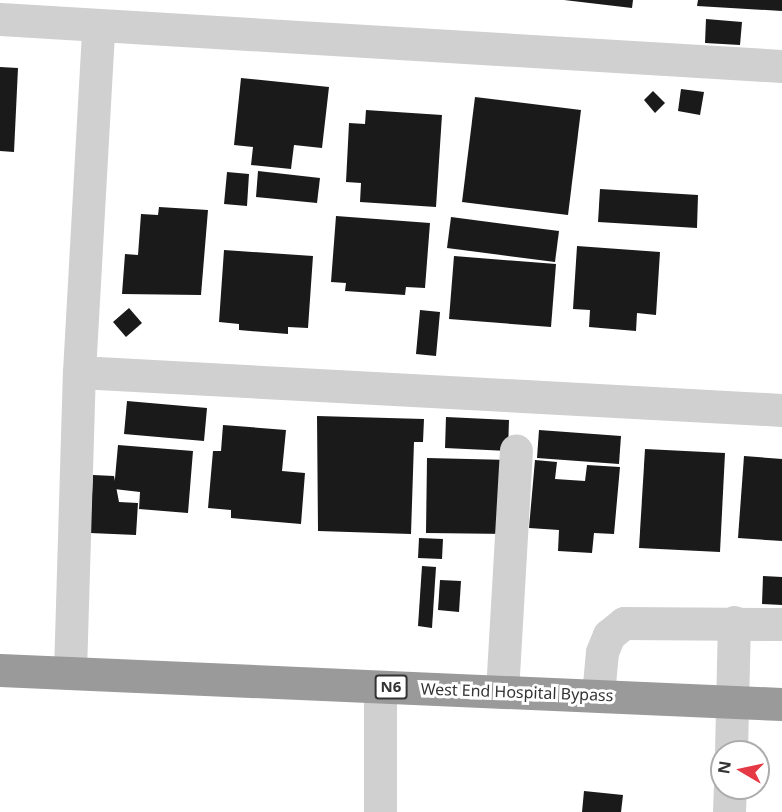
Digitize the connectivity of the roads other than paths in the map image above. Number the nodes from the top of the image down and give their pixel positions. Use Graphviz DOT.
graph roads {
  1 [pos="0,19"];
  2 [pos="98,28"];
  3 [pos="782,66"];
  4 [pos="79,372"];
  5 [pos="782,410"];
  6 [pos="516,450"];
  7 [pos="734,622"];
  8 [pos="782,624"];
  9 [pos="0,670"];
  10 [pos="70,672"];
  11 [pos="380,687"];
  12 [pos="502,692"];
  13 [pos="598,695"];
  14 [pos="732,701"];
  15 [pos="782,704"];
  16 [pos="731,740"];
  17 [pos="380,812"];
  1 -- 2 [label="street"];
  2 -- 3 [label="street"];
  2 -- 4 [label="street"];
  4 -- 5 [label="street"];
  4 -- 10 [label="street"];
  6 -- 12 [label="street"];
  7 -- 8 [label="street"];
  7 -- 13 [label="street"];
  7 -- 14 [label="street"];
  9 -- 10 [label="highway, West End Hospital Bypass / N6"];
  10 -- 11 [label="highway, West End Hospital Bypass / N6"];
  11 -- 12 [label="highway, West End Hospital Bypass / N6"];
  11 -- 17 [label="street"];
  12 -- 13 [label="highway, West End Hospital Bypass / N6"];
  13 -- 14 [label="highway, West End Hospital Bypass / N6"];
  14 -- 15 [label="highway, West End Hospital Bypass / N6"];
  14 -- 16 [label="street"];
}
